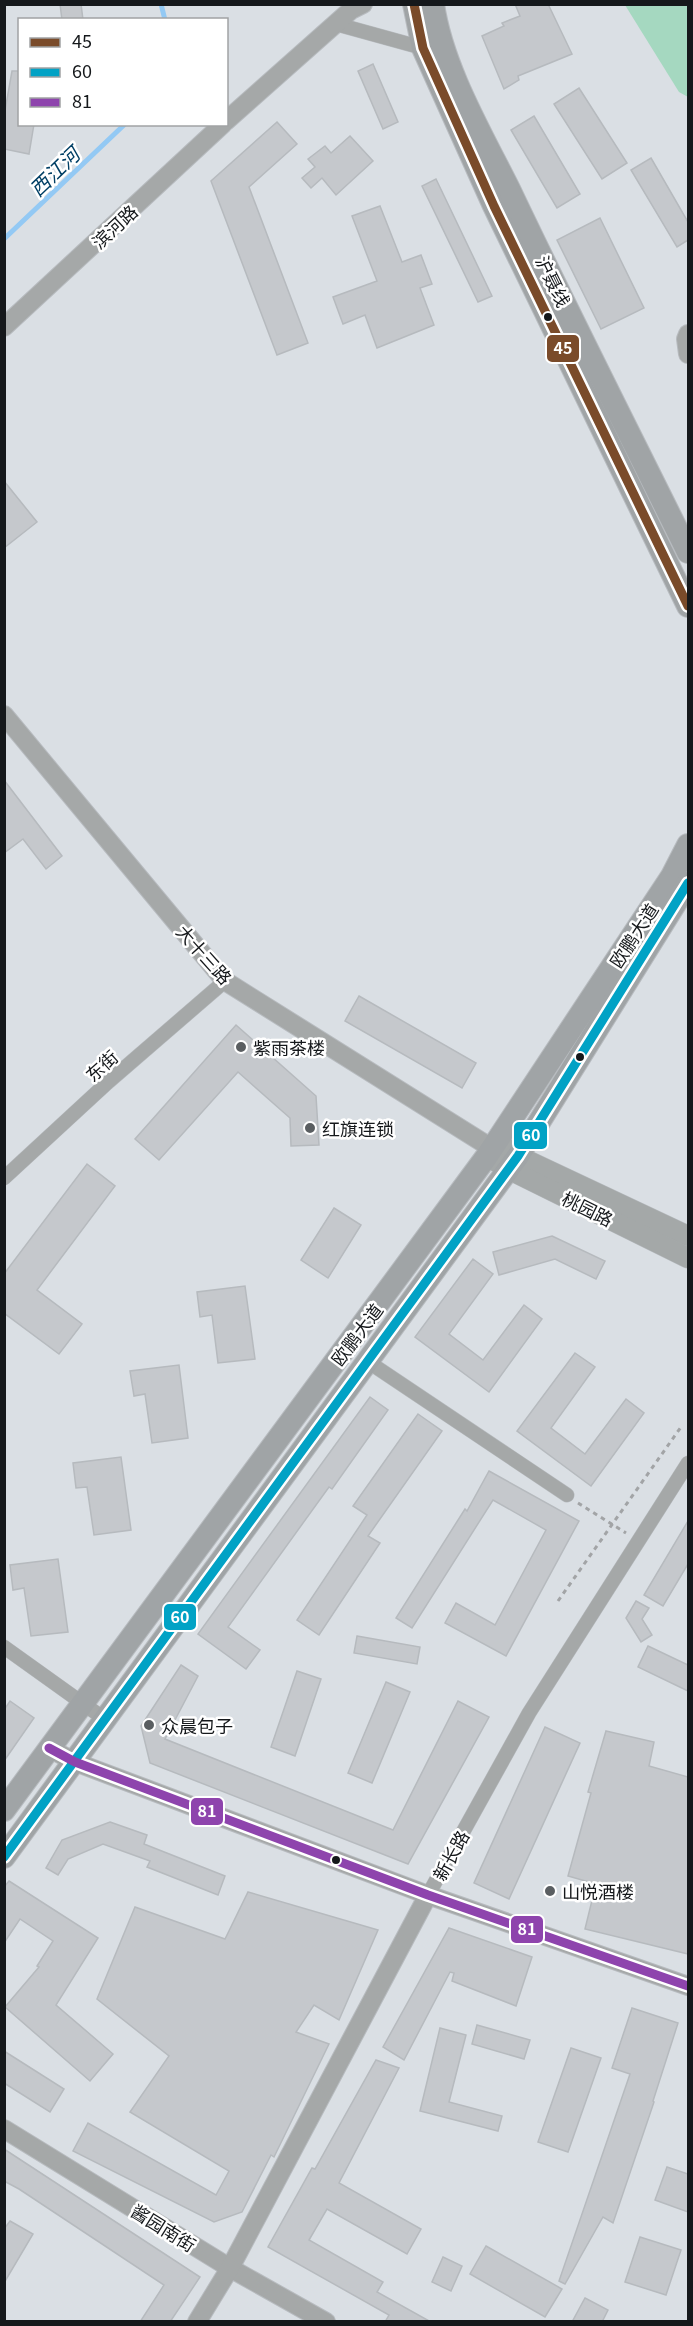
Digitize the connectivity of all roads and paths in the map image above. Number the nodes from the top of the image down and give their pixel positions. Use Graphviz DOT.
graph roads {
  1 [pos="363,4"];
  2 [pos="414,4"];
  3 [pos="434,4"];
  4 [pos="336,24"];
  5 [pos="423,48"];
  6 [pos="228,119"];
  7 [pos="221,126"];
  8 [pos="4,327"];
  9 [pos="688,334"];
  10 [pos="688,354"];
  11 [pos="688,552"];
  12 [pos="688,606"];
  13 [pos="4,715"];
  14 [pos="688,846"];
  15 [pos="688,883"];
  16 [pos="225,981"];
  17 [pos="492,1149"];
  18 [pos="513,1162"];
  19 [pos="4,1178"];
  20 [pos="688,1236"];
  21 [pos="688,1258"];
  22 [pos="367,1361"];
  23 [pos="681,1427"];
  24 [pos="688,1463"];
  25 [pos="567,1495"];
  26 [pos="611,1524"];
  27 [pos="558,1601"];
  28 [pos="4,1647"];
  29 [pos="81,1704"];
  30 [pos="106,1720"];
  31 [pos="49,1748"];
  32 [pos="75,1762"];
  33 [pos="4,1810"];
  34 [pos="4,1857"];
  35 [pos="428,1894"];
  36 [pos="688,1986"];
  37 [pos="4,2129"];
  38 [pos="230,2268"];
  39 [pos="197,2322"];
  40 [pos="326,2322"];
  1 -- 4 [label="street"];
  2 -- 5 [label="highway"];
  3 -- 11 [label="highway, 沪聂线"];
  4 -- 5 [label="street"];
  4 -- 6 [label="street"];
  5 -- 12 [label="highway"];
  7 -- 8 [label="street, 滨河路"];
  9 -- 10 [label="street"];
  13 -- 16 [label="street, 大十三路"];
  14 -- 17 [label="highway, 欧鹏大道"];
  15 -- 18 [label="highway"];
  16 -- 17 [label="street, 大十三路"];
  16 -- 19 [label="street, 东街"];
  17 -- 18 [label="main road, 桃园路"];
  17 -- 29 [label="highway, 欧鹏大道"];
  18 -- 20 [label="main road"];
  18 -- 21 [label="main road, 桃园路"];
  18 -- 22 [label="highway, 欧鹏大道"];
  22 -- 25 [label="street"];
  22 -- 30 [label="highway, 欧鹏大道"];
  23 -- 26 [label="path"];
  24 -- 35 [label="street, 新长路"];
  25 -- 26 [label="path"];
  26 -- 27 [label="path"];
  28 -- 29 [label="street"];
  29 -- 30 [label="street"];
  29 -- 31 [label="highway, 欧鹏大道"];
  30 -- 32 [label="highway, 欧鹏大道"];
  31 -- 32 [label="street"];
  31 -- 33 [label="highway, 欧鹏大道"];
  32 -- 34 [label="highway, 欧鹏大道"];
  32 -- 35 [label="street"];
  35 -- 36 [label="street"];
  35 -- 38 [label="street, 新长路"];
  37 -- 38 [label="street, 酱园南街"];
  38 -- 39 [label="street, 新长路"];
  38 -- 40 [label="street, 酱园南街"];
}
